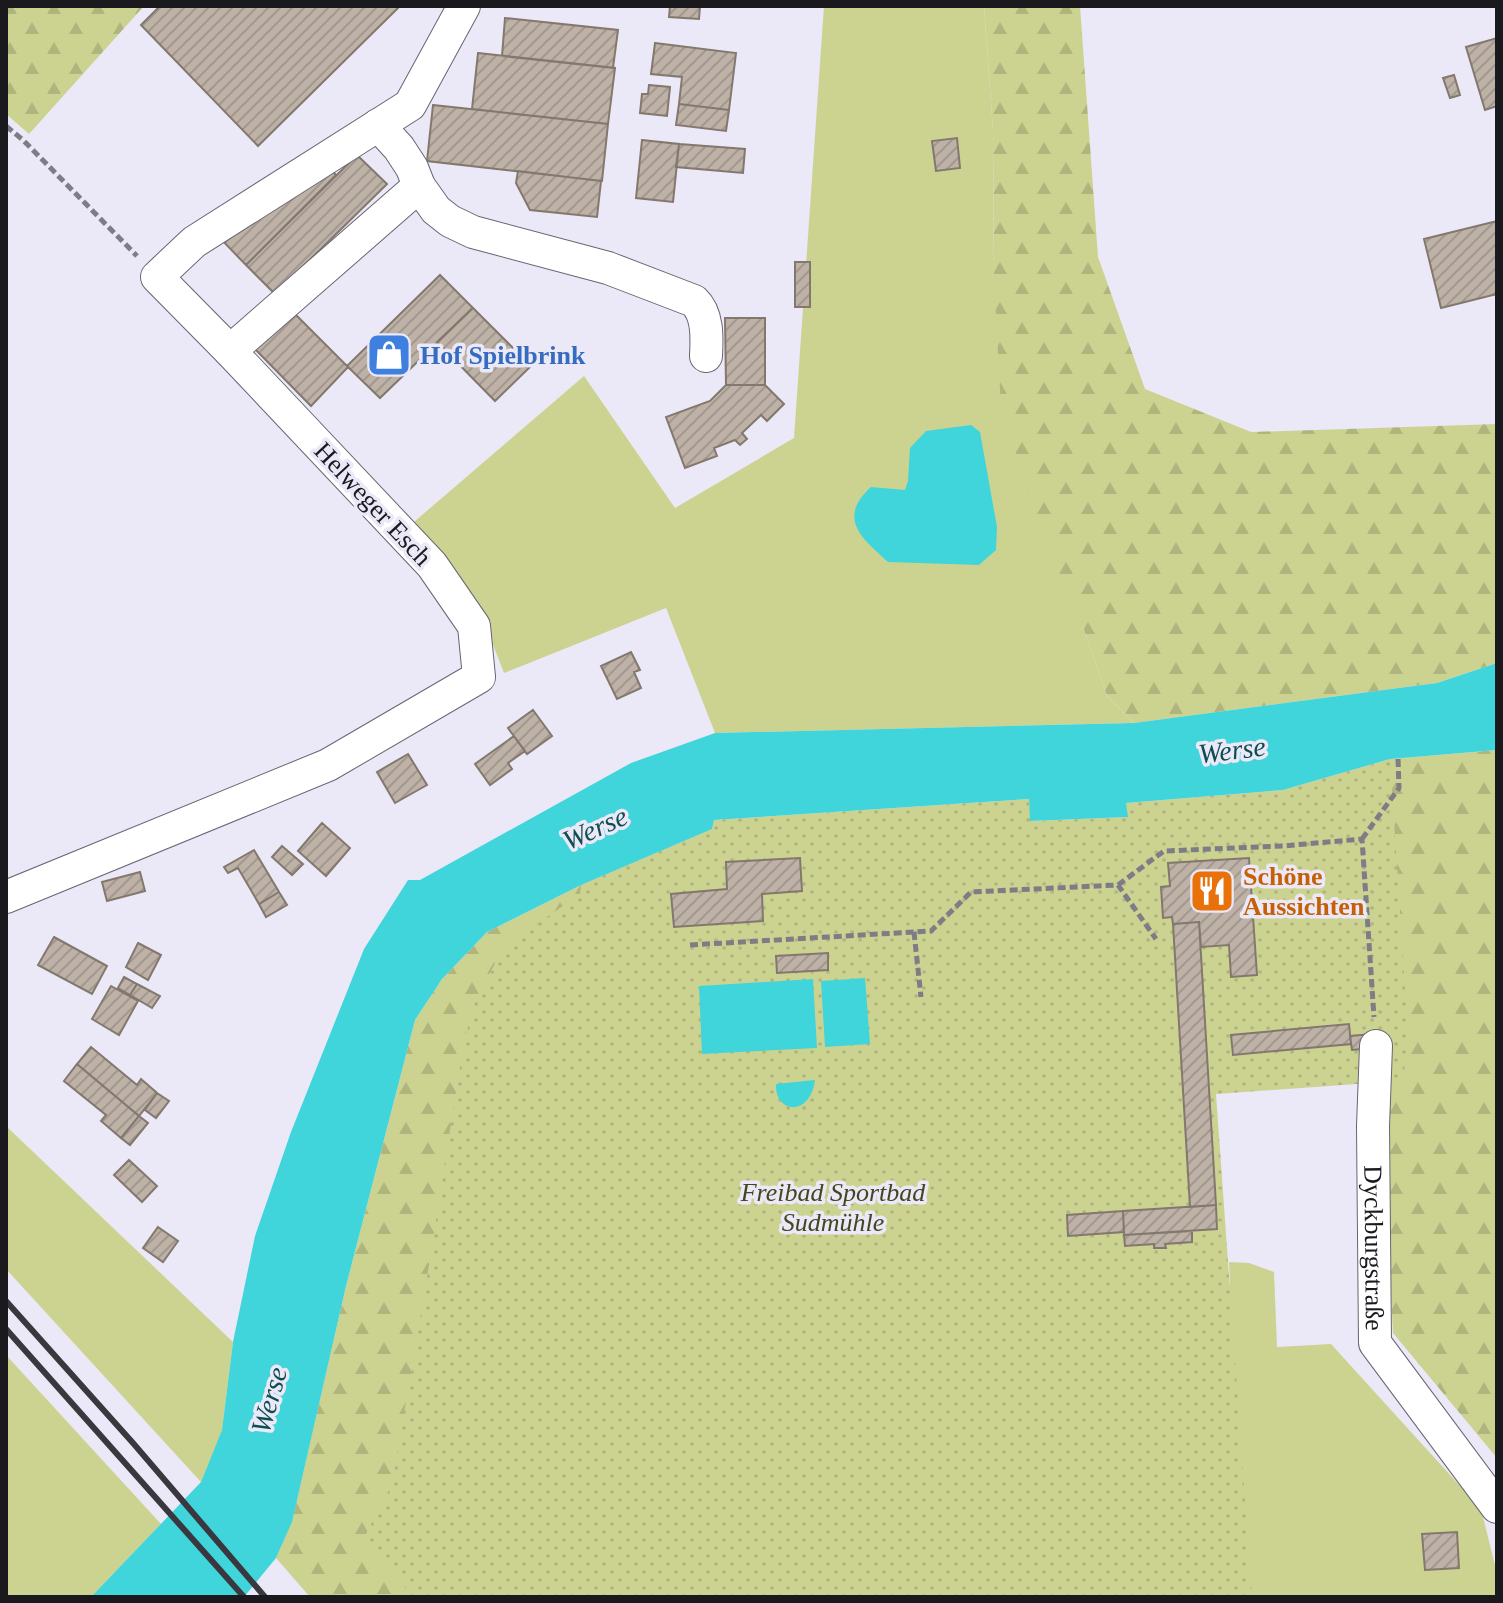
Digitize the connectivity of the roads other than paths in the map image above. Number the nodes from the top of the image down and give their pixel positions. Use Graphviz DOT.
graph roads {
  1 [pos="464,6"];
  2 [pos="378,125"];
  3 [pos="419,186"];
  4 [pos="230,351"];
  5 [pos="706,356"];
  6 [pos="6,897"];
  7 [pos="1376,1046"];
  8 [pos="1497,1507"];
  1 -- 2 [label="street"];
  2 -- 3 [label="street"];
  2 -- 4 [label="street, Helweger Esch"];
  3 -- 4 [label="street"];
  3 -- 5 [label="street"];
  4 -- 6 [label="street, Helweger Esch"];
  7 -- 8 [label="street, Dyckburgstraße"];
}
